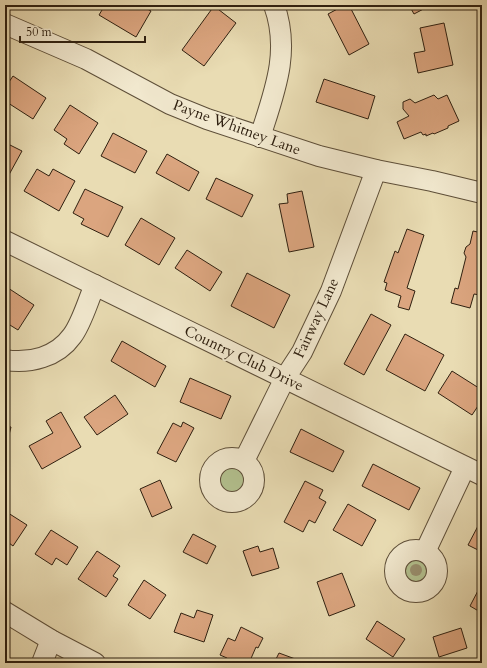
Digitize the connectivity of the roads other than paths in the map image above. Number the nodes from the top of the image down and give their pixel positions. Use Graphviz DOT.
graph roads {
  1 [pos="274,5"];
  2 [pos="5,24"];
  3 [pos="260,137"];
  4 [pos="376,170"];
  5 [pos="482,193"];
  6 [pos="5,241"];
  7 [pos="95,285"];
  8 [pos="5,360"];
  9 [pos="285,378"];
  10 [pos="244,461"];
  11 [pos="474,471"];
  12 [pos="425,552"];
  13 [pos="5,612"];
  14 [pos="51,640"];
  15 [pos="42,663"];
  16 [pos="95,663"];
  1 -- 3 [label="street"];
  2 -- 3 [label="street, Payne Whitney Lane"];
  3 -- 4 [label="street, Payne Whitney Lane"];
  4 -- 5 [label="street, Payne Whitney Lane"];
  4 -- 9 [label="street, Fairway Lane"];
  6 -- 7 [label="street, Country Club Drive"];
  7 -- 8 [label="street"];
  7 -- 9 [label="street, Country Club Drive"];
  9 -- 10 [label="street, Fairway Lane"];
  9 -- 11 [label="street, Country Club Drive"];
  11 -- 12 [label="street"];
  13 -- 14 [label="street"];
  14 -- 15 [label="street"];
  14 -- 16 [label="street"];
}
